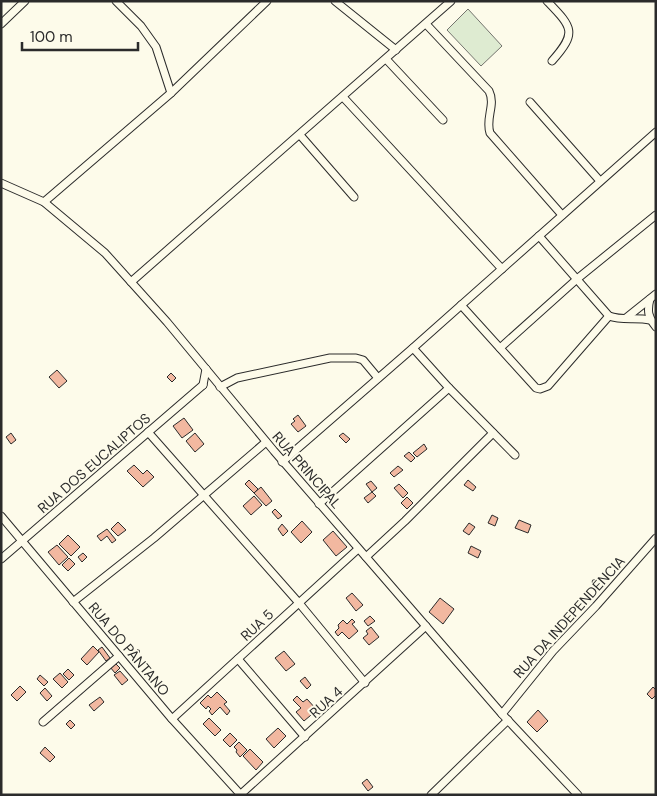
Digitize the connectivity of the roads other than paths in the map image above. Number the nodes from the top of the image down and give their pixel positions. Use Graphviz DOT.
graph roads {
  1 [pos="25,1"];
  2 [pos="116,1"];
  3 [pos="267,1"];
  4 [pos="335,1"];
  5 [pos="451,1"];
  6 [pos="547,1"];
  7 [pos="1,24"];
  8 [pos="426,24"];
  9 [pos="396,50"];
  10 [pos="386,59"];
  11 [pos="552,61"];
  12 [pos="171,94"];
  13 [pos="343,97"];
  14 [pos="530,102"];
  15 [pos="443,120"];
  16 [pos="656,132"];
  17 [pos="300,135"];
  18 [pos="600,181"];
  19 [pos="1,183"];
  20 [pos="354,197"];
  21 [pos="44,202"];
  22 [pos="562,215"];
  23 [pos="656,215"];
  24 [pos="539,236"];
  25 [pos="502,269"];
  26 [pos="577,279"];
  27 [pos="131,282"];
  28 [pos="653,296"];
  29 [pos="461,305"];
  30 [pos="609,316"];
  31 [pos="626,318"];
  32 [pos="650,320"];
  33 [pos="656,327"];
  34 [pos="413,348"];
  35 [pos="500,348"];
  36 [pos="206,369"];
  37 [pos="378,378"];
  38 [pos="203,385"];
  39 [pos="219,385"];
  40 [pos="449,388"];
  41 [pos="148,432"];
  42 [pos="493,432"];
  43 [pos="266,442"];
  44 [pos="514,455"];
  45 [pos="282,462"];
  46 [pos="203,495"];
  47 [pos="319,504"];
  48 [pos="1,516"];
  49 [pos="656,538"];
  50 [pos="23,542"];
  51 [pos="358,549"];
  52 [pos="366,558"];
  53 [pos="1,559"];
  54 [pos="73,602"];
  55 [pos="299,603"];
  56 [pos="426,626"];
  57 [pos="119,656"];
  58 [pos="238,659"];
  59 [pos="365,683"];
  60 [pos="502,714"];
  61 [pos="172,719"];
  62 [pos="508,720"];
  63 [pos="43,722"];
  64 [pos="305,737"];
  65 [pos="241,795"];
  66 [pos="431,795"];
  67 [pos="578,795"];
  1 -- 7 [label="street"];
  2 -- 12 [label="street"];
  3 -- 12 [label="street"];
  4 -- 9 [label="street"];
  5 -- 8 [label="street"];
  6 -- 11 [label="street"];
  8 -- 9 [label="street"];
  8 -- 22 [label="street"];
  9 -- 10 [label="street"];
  10 -- 13 [label="street"];
  10 -- 15 [label="street"];
  12 -- 21 [label="street"];
  13 -- 17 [label="street"];
  13 -- 25 [label="street"];
  14 -- 18 [label="street"];
  16 -- 18 [label="street"];
  17 -- 20 [label="street"];
  17 -- 27 [label="street"];
  18 -- 22 [label="street"];
  19 -- 21 [label="street, RUA PRINCIPAL"];
  21 -- 27 [label="street, RUA PRINCIPAL"];
  22 -- 24 [label="street"];
  23 -- 26 [label="street"];
  24 -- 25 [label="street"];
  24 -- 26 [label="street"];
  25 -- 29 [label="street"];
  26 -- 30 [label="street"];
  26 -- 35 [label="street"];
  27 -- 36 [label="street, RUA PRINCIPAL"];
  28 -- 31 [label="street"];
  28 -- 32 [label="street"];
  29 -- 34 [label="street"];
  29 -- 35 [label="street"];
  30 -- 31 [label="street"];
  30 -- 35 [label="street"];
  31 -- 32 [label="street"];
  32 -- 33 [label="street"];
  34 -- 37 [label="street"];
  34 -- 40 [label="street"];
  36 -- 38 [label="street"];
  36 -- 39 [label="street, RUA PRINCIPAL"];
  37 -- 39 [label="street"];
  37 -- 45 [label="street"];
  38 -- 39 [label="street"];
  38 -- 41 [label="street, RUA DOS EUCALIPTOS"];
  39 -- 43 [label="street, RUA PRINCIPAL"];
  40 -- 42 [label="street"];
  40 -- 47 [label="street"];
  41 -- 46 [label="street"];
  41 -- 50 [label="street, RUA DOS EUCALIPTOS"];
  42 -- 44 [label="street"];
  42 -- 52 [label="street"];
  43 -- 45 [label="street, RUA PRINCIPAL"];
  43 -- 46 [label="street"];
  45 -- 47 [label="street, RUA PRINCIPAL"];
  46 -- 54 [label="street"];
  46 -- 55 [label="street"];
  47 -- 51 [label="street, RUA PRINCIPAL"];
  48 -- 50 [label="street, RUA DO PÂNTANO"];
  49 -- 60 [label="street, RUA DA INDEPENDÊNCIA"];
  50 -- 53 [label="street, RUA DOS EUCALIPTOS"];
  50 -- 54 [label="street, RUA DO PÂNTANO"];
  51 -- 52 [label="street, RUA PRINCIPAL"];
  51 -- 55 [label="street, RUA 5"];
  52 -- 56 [label="street, RUA PRINCIPAL"];
  54 -- 57 [label="street, RUA DO PÂNTANO"];
  55 -- 58 [label="street, RUA 5"];
  55 -- 59 [label="street"];
  56 -- 59 [label="street, RUA 4"];
  56 -- 60 [label="street, RUA PRINCIPAL"];
  57 -- 61 [label="street, RUA DO PÂNTANO"];
  57 -- 63 [label="street"];
  58 -- 61 [label="street, RUA 5"];
  58 -- 64 [label="street"];
  59 -- 64 [label="street, RUA 4"];
  60 -- 62 [label="street, RUA PRINCIPAL"];
  61 -- 65 [label="street, RUA DO PÂNTANO"];
  62 -- 66 [label="street"];
  62 -- 67 [label="street, RUA PRINCIPAL"];
  64 -- 65 [label="street, RUA 4"];
}
